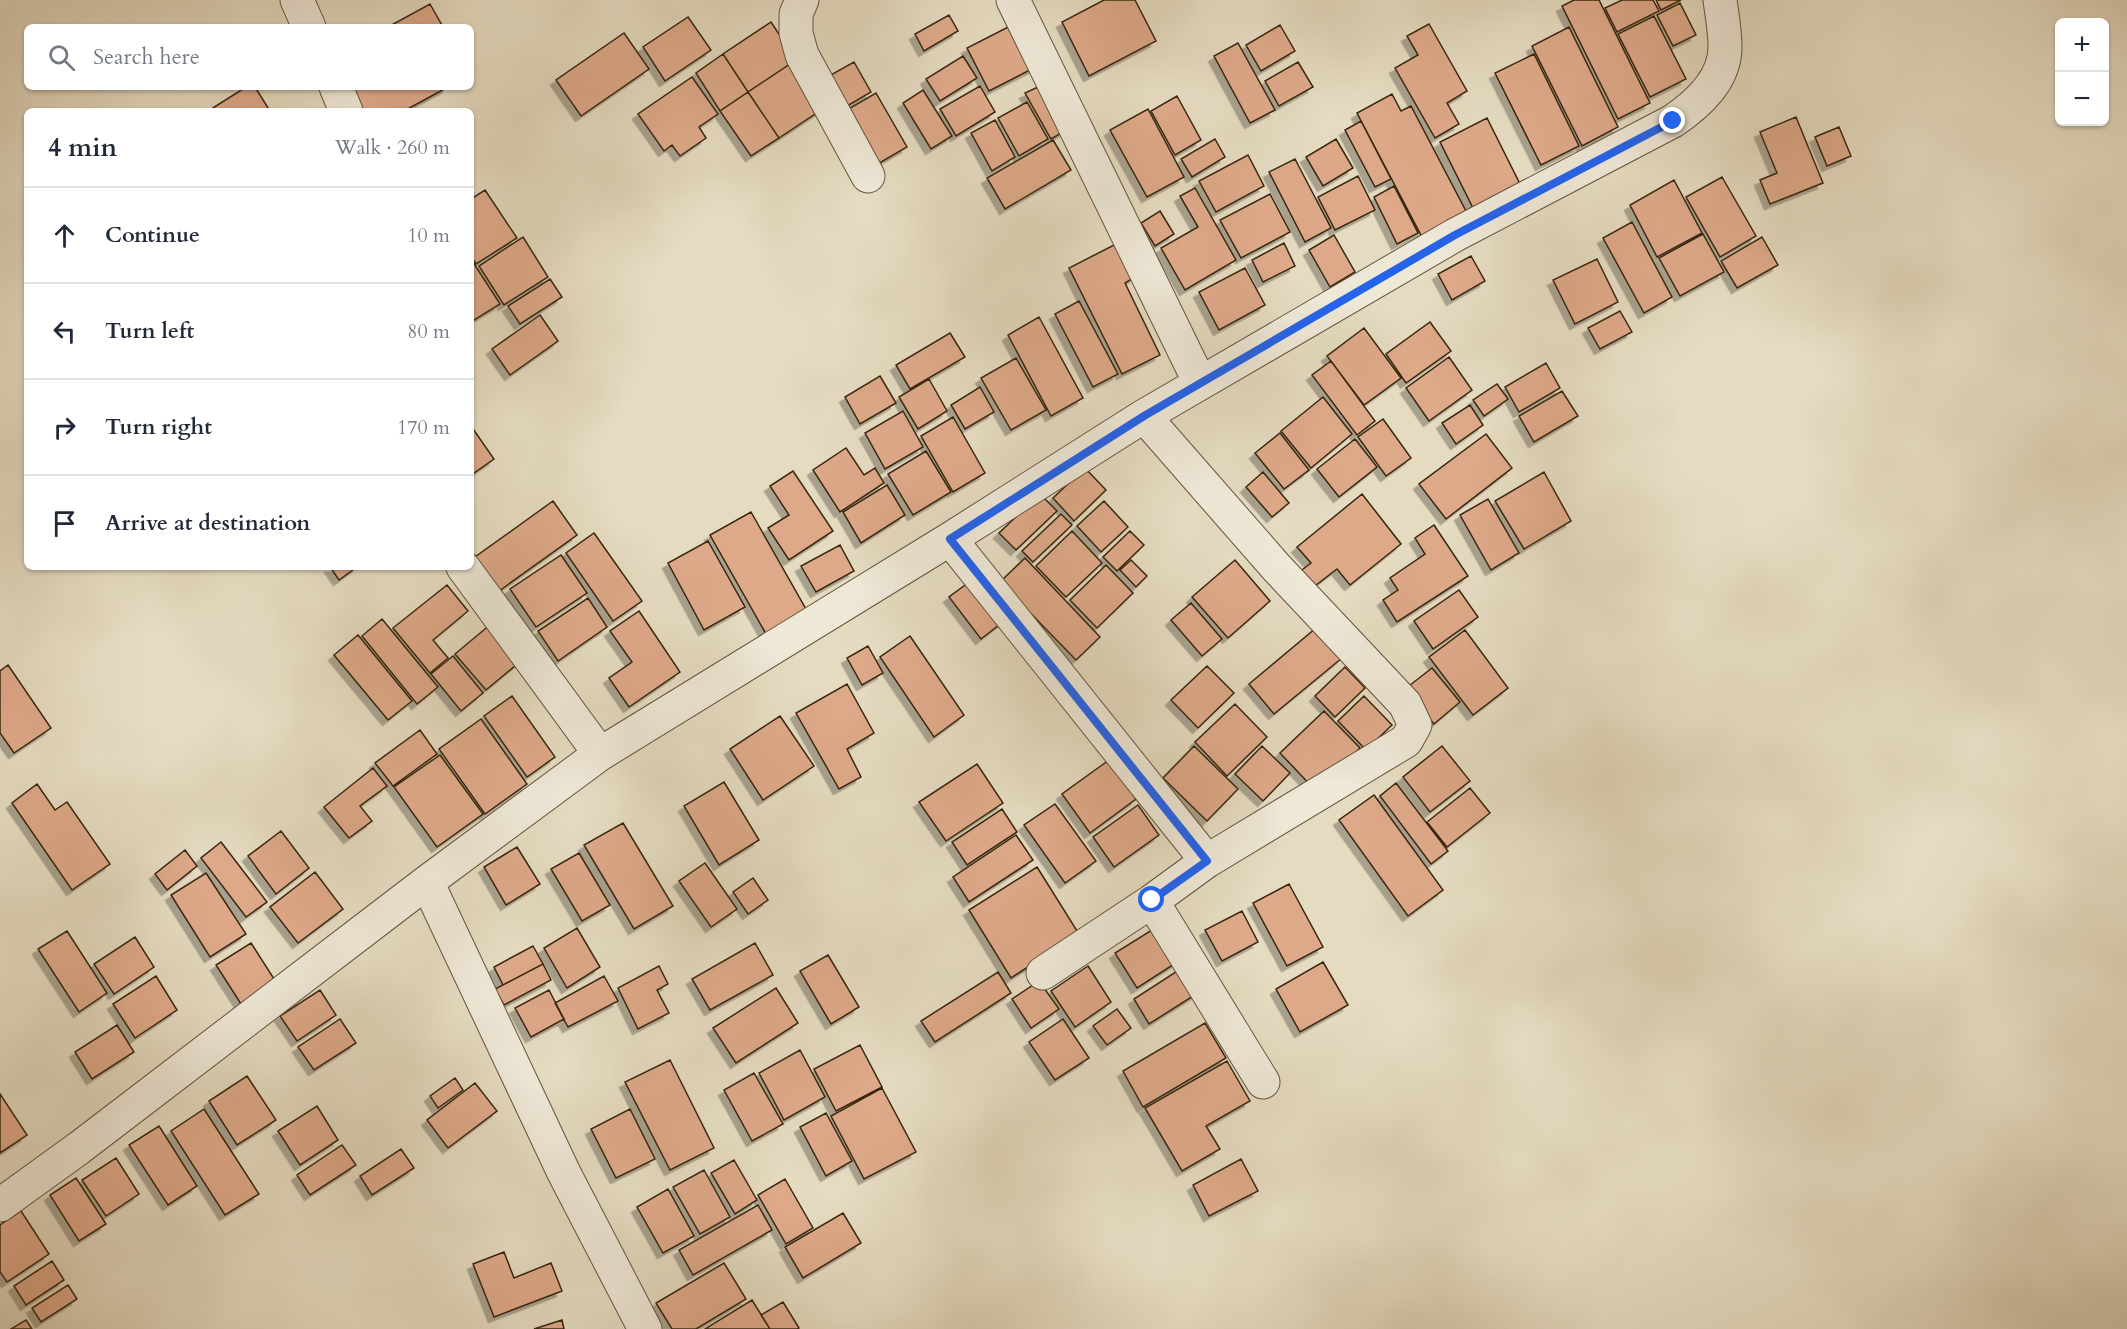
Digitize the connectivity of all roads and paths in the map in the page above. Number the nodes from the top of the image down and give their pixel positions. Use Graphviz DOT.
graph roads {
  1 [pos="297,0"];
  2 [pos="802,0"];
  3 [pos="1012,0"];
  4 [pos="1720,0"];
  5 [pos="308,24"];
  6 [pos="337,90"];
  7 [pos="345,108"];
  8 [pos="868,176"];
  9 [pos="1200,383"];
  10 [pos="1144,416"];
  11 [pos="950,539"];
  12 [pos="465,570"];
  13 [pos="600,754"];
  14 [pos="1207,861"];
  15 [pos="427,882"];
  16 [pos="1152,900"];
  17 [pos="1043,973"];
  18 [pos="1263,1082"];
  19 [pos="0,1205"];
  20 [pos="645,1329"];
  1 -- 5 [label="street"];
  2 -- 8 [label="street"];
  3 -- 9 [label="street"];
  4 -- 9 [label="street"];
  6 -- 7 [label="street"];
  9 -- 10 [label="street"];
  10 -- 11 [label="street"];
  10 -- 14 [label="street"];
  11 -- 13 [label="street"];
  11 -- 14 [label="street"];
  12 -- 13 [label="street"];
  13 -- 15 [label="street"];
  14 -- 16 [label="street"];
  15 -- 19 [label="street"];
  15 -- 20 [label="street"];
  16 -- 17 [label="street"];
  16 -- 18 [label="street"];
}
